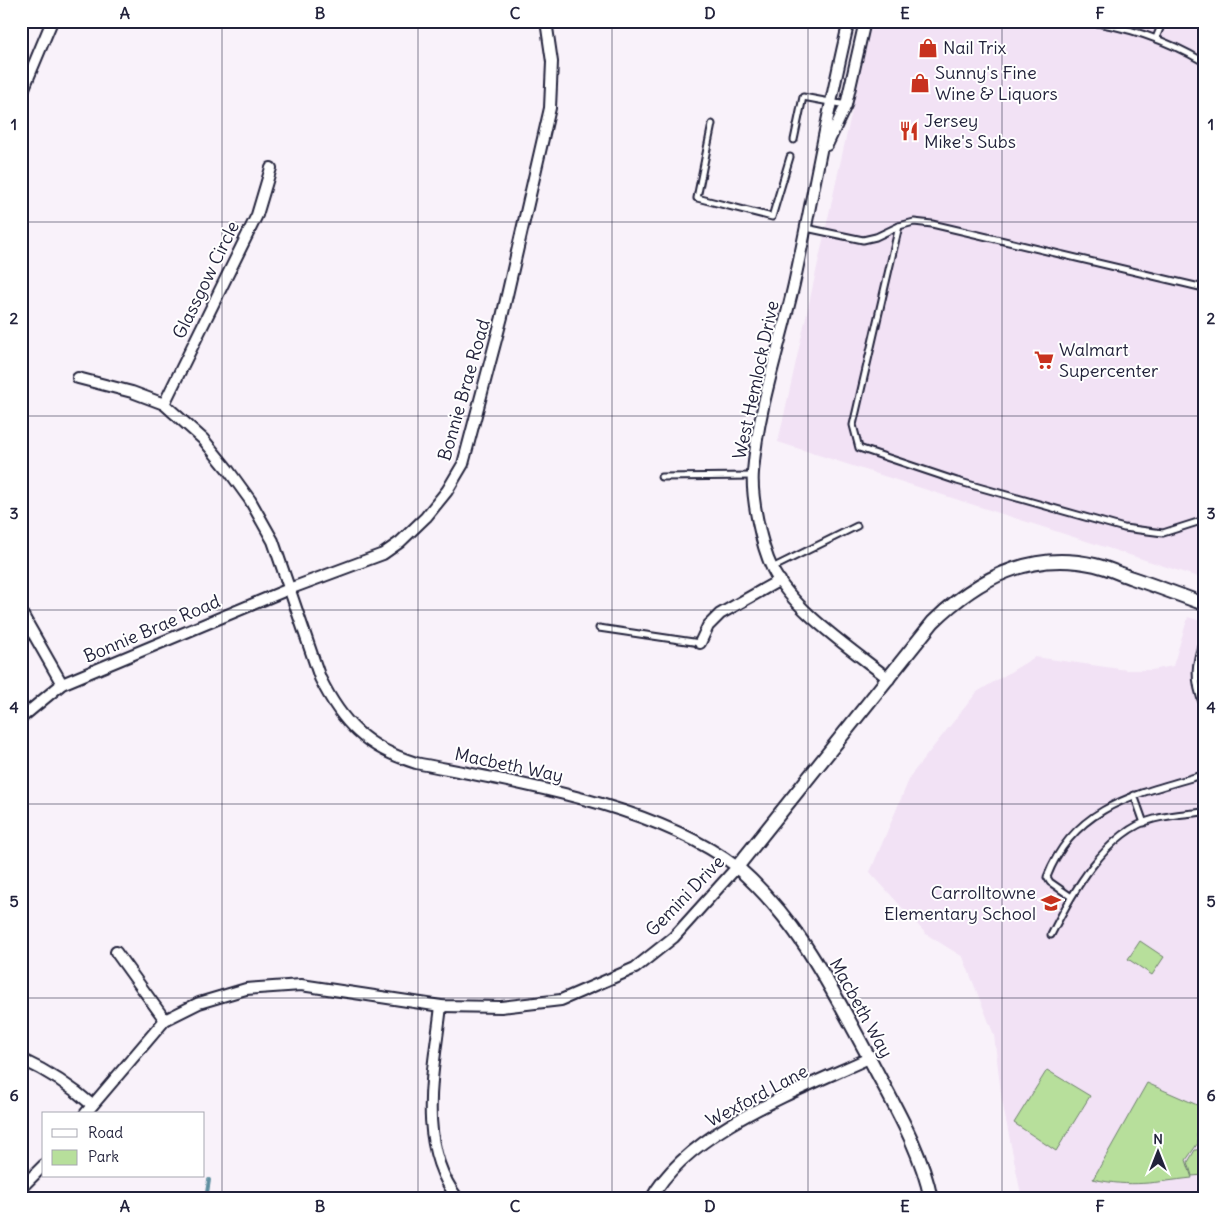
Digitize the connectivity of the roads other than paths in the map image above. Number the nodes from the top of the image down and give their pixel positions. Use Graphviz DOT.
graph roads {
  1 [pos="52,21"];
  2 [pos="546,21"];
  3 [pos="849,21"];
  4 [pos="865,21"];
  5 [pos="1082,21"];
  6 [pos="1163,21"];
  7 [pos="1156,38"];
  8 [pos="1204,62"];
  9 [pos="21,95"];
  10 [pos="830,103"];
  11 [pos="846,105"];
  12 [pos="712,124"];
  13 [pos="794,140"];
  14 [pos="790,157"];
  15 [pos="822,157"];
  16 [pos="271,168"];
  17 [pos="899,226"];
  18 [pos="806,228"];
  19 [pos="1204,288"];
  20 [pos="78,378"];
  21 [pos="164,404"];
  22 [pos="753,476"];
  23 [pos="661,477"];
  24 [pos="1204,520"];
  25 [pos="857,526"];
  26 [pos="772,568"];
  27 [pos="780,580"];
  28 [pos="289,589"];
  29 [pos="1204,604"];
  30 [pos="21,612"];
  31 [pos="599,628"];
  32 [pos="1204,636"];
  33 [pos="700,643"];
  34 [pos="889,680"];
  35 [pos="62,684"];
  36 [pos="1204,707"];
  37 [pos="21,718"];
  38 [pos="1202,775"];
  39 [pos="1134,795"];
  40 [pos="1204,812"];
  41 [pos="1144,823"];
  42 [pos="737,867"];
  43 [pos="1070,896"];
  44 [pos="1051,935"];
  45 [pos="116,952"];
  46 [pos="441,1006"];
  47 [pos="165,1020"];
  48 [pos="869,1058"];
  49 [pos="21,1059"];
  50 [pos="89,1110"];
  51 [pos="42,1167"];
  52 [pos="21,1188"];
  53 [pos="458,1199"];
  54 [pos="651,1199"];
  55 [pos="931,1199"];
  1 -- 9 [label="street"];
  2 -- 28 [label="street, Bonnie Brae Road"];
  3 -- 10 [label="street, West Hemlock Drive"];
  4 -- 11 [label="street, West Hemlock Drive"];
  5 -- 7 [label="lane"];
  6 -- 7 [label="lane"];
  7 -- 8 [label="lane"];
  10 -- 11 [label="lane"];
  10 -- 13 [label="lane"];
  10 -- 15 [label="street, West Hemlock Drive"];
  11 -- 15 [label="street, West Hemlock Drive"];
  12 -- 14 [label="lane"];
  15 -- 18 [label="street, West Hemlock Drive"];
  16 -- 21 [label="street, Glassgow Circle"];
  17 -- 18 [label="lane"];
  17 -- 19 [label="lane"];
  17 -- 24 [label="lane"];
  18 -- 22 [label="street, West Hemlock Drive"];
  20 -- 21 [label="street, Macbeth Way"];
  21 -- 28 [label="street, Macbeth Way"];
  22 -- 23 [label="lane"];
  22 -- 26 [label="street, West Hemlock Drive"];
  25 -- 26 [label="lane"];
  26 -- 27 [label="street, West Hemlock Drive"];
  27 -- 33 [label="street"];
  27 -- 34 [label="street, West Hemlock Drive"];
  28 -- 35 [label="street, Bonnie Brae Road"];
  28 -- 42 [label="street, Macbeth Way"];
  29 -- 34 [label="street, Gemini Drive"];
  30 -- 35 [label="street"];
  31 -- 33 [label="lane"];
  32 -- 36 [label="lane"];
  34 -- 42 [label="street, Gemini Drive"];
  35 -- 37 [label="street, Bonnie Brae Road"];
  38 -- 39 [label="lane"];
  39 -- 41 [label="lane"];
  39 -- 43 [label="lane"];
  40 -- 41 [label="lane"];
  41 -- 43 [label="lane"];
  42 -- 46 [label="street, Gemini Drive"];
  42 -- 48 [label="street, Macbeth Way"];
  43 -- 44 [label="lane"];
  45 -- 47 [label="street"];
  46 -- 47 [label="street, Gemini Drive"];
  46 -- 53 [label="street"];
  47 -- 50 [label="street, Gemini Drive"];
  48 -- 54 [label="street, Wexford Lane"];
  48 -- 55 [label="street, Macbeth Way"];
  49 -- 50 [label="street"];
  51 -- 52 [label="street"];
}
